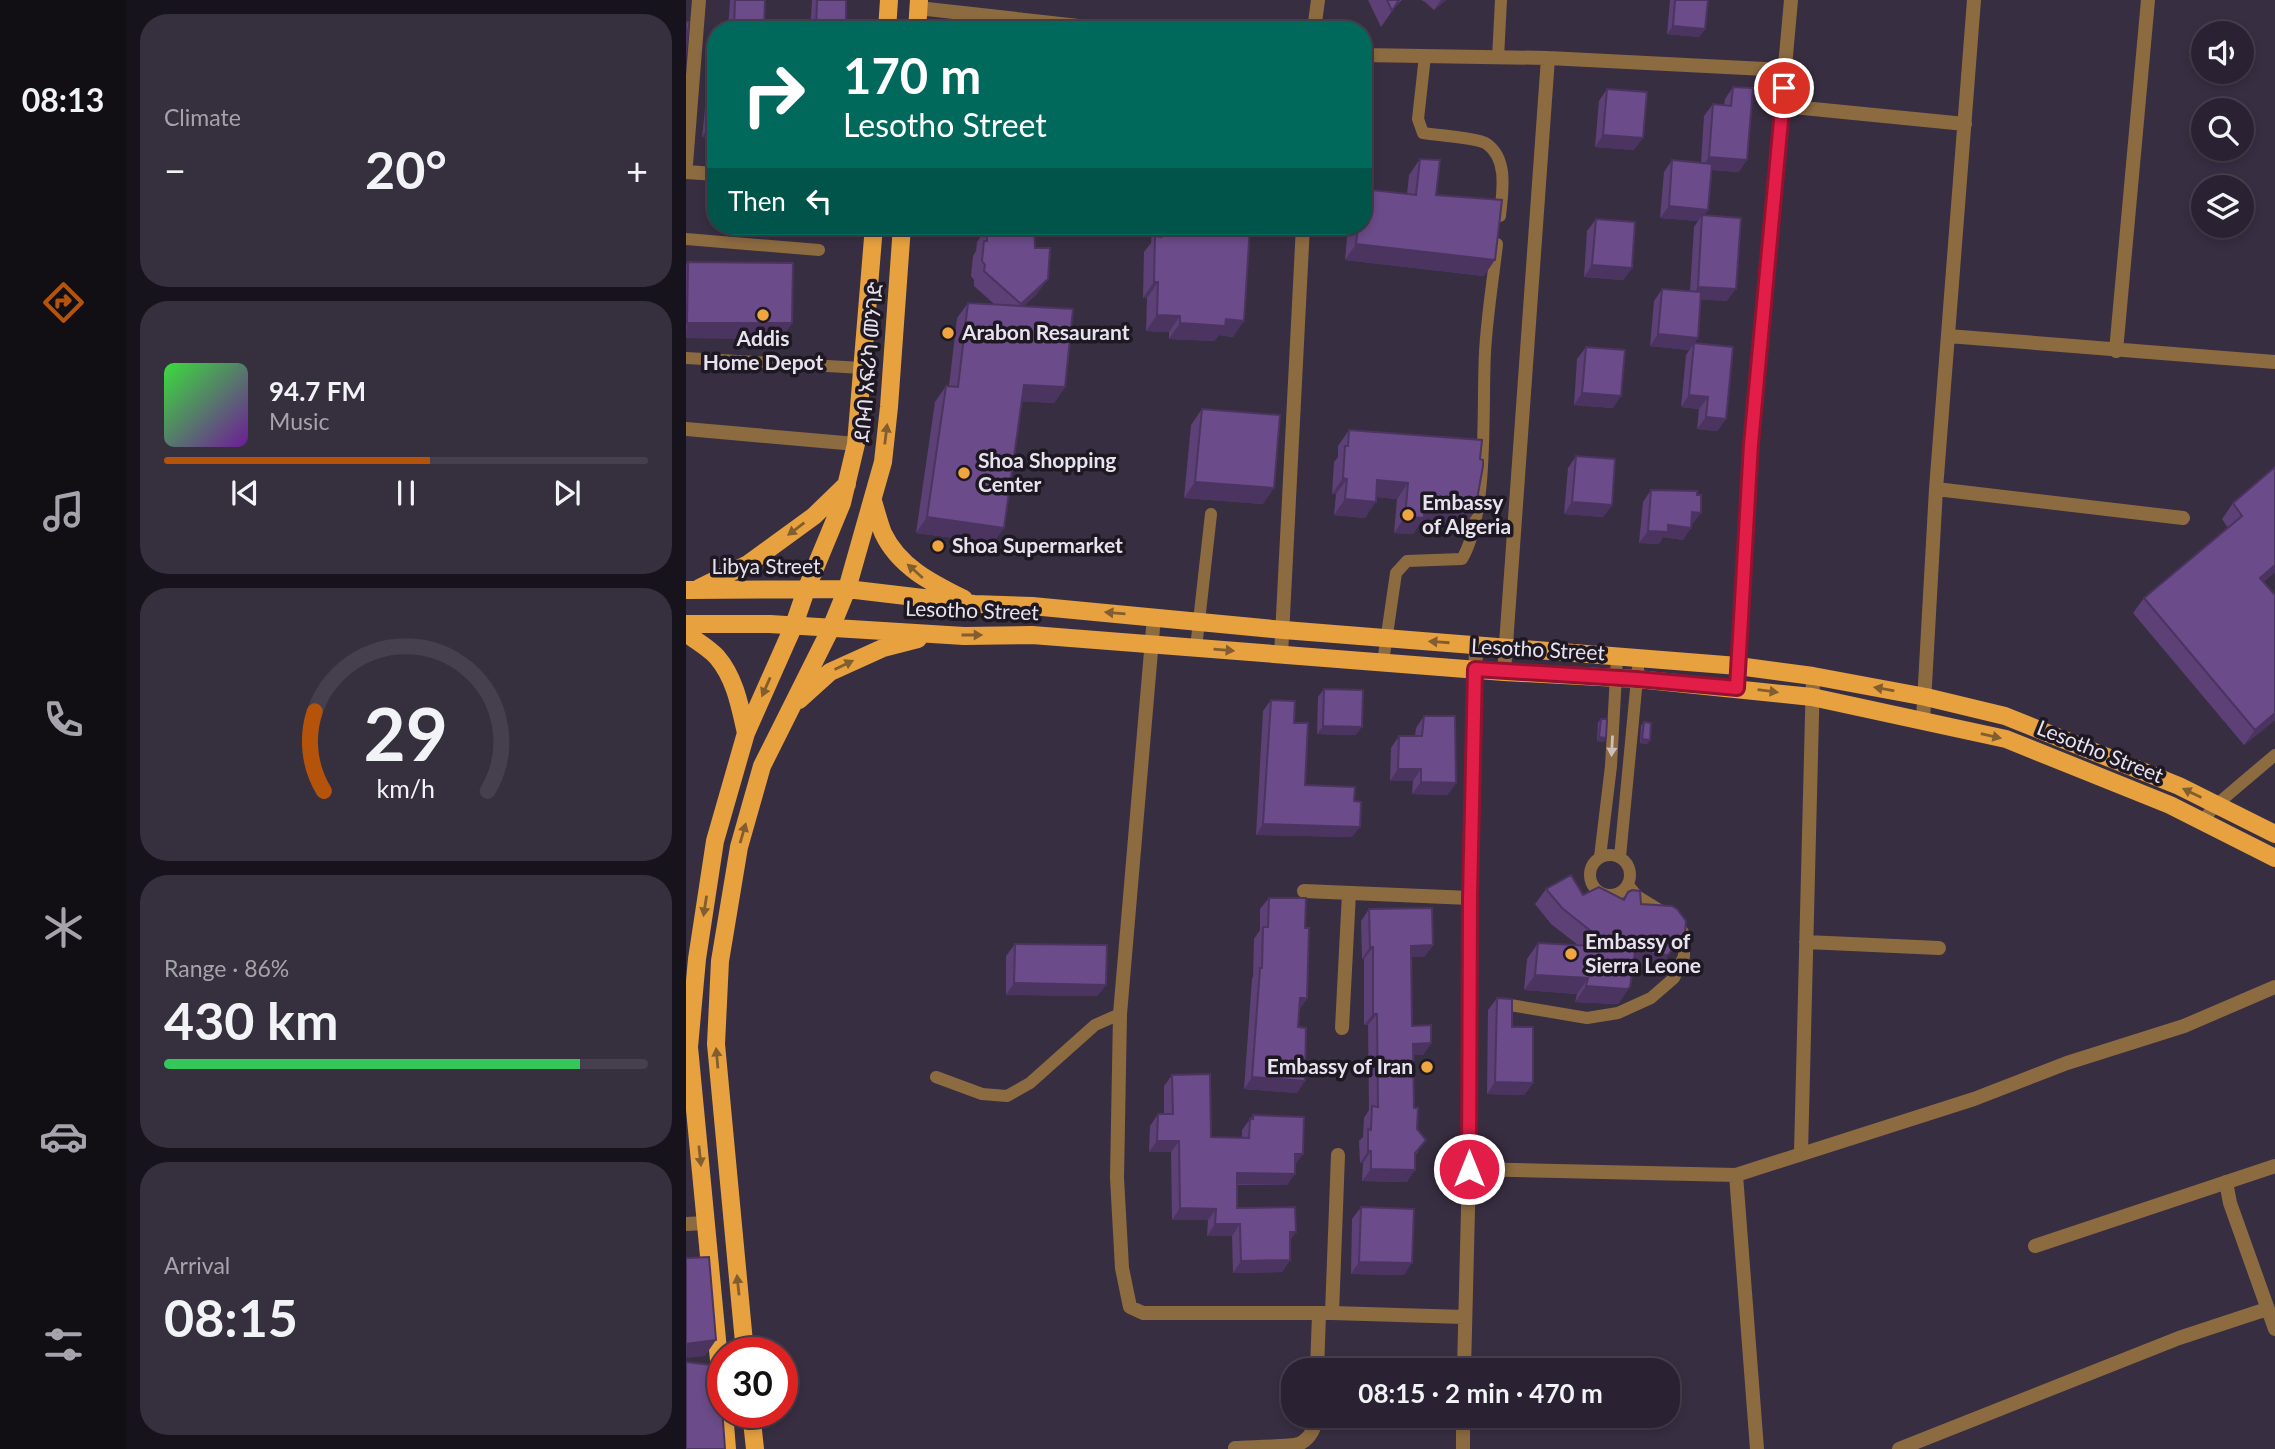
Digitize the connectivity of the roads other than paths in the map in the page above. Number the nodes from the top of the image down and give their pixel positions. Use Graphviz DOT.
graph roads {
  1 [pos="699,0"];
  2 [pos="889,0"];
  3 [pos="1318,0"];
  4 [pos="1502,0"];
  5 [pos="1791,0"];
  6 [pos="1974,0"];
  7 [pos="2148,0"];
  8 [pos="919,4"];
  9 [pos="888,21"];
  10 [pos="1047,21"];
  11 [pos="1315,21"];
  12 [pos="1372,55"];
  13 [pos="1425,56"];
  14 [pos="1498,58"];
  15 [pos="1548,58"];
  16 [pos="1786,70"];
  17 [pos="1783,106"];
  18 [pos="1965,124"];
  19 [pos="686,164"];
  20 [pos="686,172"];
  21 [pos="707,173"];
  22 [pos="873,235"];
  23 [pos="901,235"];
  24 [pos="1303,235"];
  25 [pos="686,239"];
  26 [pos="819,250"];
  27 [pos="1948,336"];
  28 [pos="2116,351"];
  29 [pos="686,358"];
  30 [pos="2275,362"];
  31 [pos="862,368"];
  32 [pos="686,429"];
  33 [pos="856,444"];
  34 [pos="847,484"];
  35 [pos="1936,489"];
  36 [pos="873,501"];
  37 [pos="1211,514"];
  38 [pos="2183,518"];
  39 [pos="847,589"];
  40 [pos="690,590"];
  41 [pos="806,590"];
  42 [pos="974,604"];
  43 [pos="1154,617"];
  44 [pos="1198,621"];
  45 [pos="686,624"];
  46 [pos="794,625"];
  47 [pos="831,628"];
  48 [pos="1284,630"];
  49 [pos="686,633"];
  50 [pos="937,634"];
  51 [pos="1386,638"];
  52 [pos="1476,645"];
  53 [pos="1150,646"];
  54 [pos="1196,648"];
  55 [pos="1505,648"];
  56 [pos="1281,655"];
  57 [pos="1617,657"];
  58 [pos="1639,658"];
  59 [pos="1383,662"];
  60 [pos="1738,666"];
  61 [pos="1475,669"];
  62 [pos="1504,672"];
  63 [pos="1813,676"];
  64 [pos="1615,677"];
  65 [pos="1637,679"];
  66 [pos="1737,688"];
  67 [pos="1812,697"];
  68 [pos="1926,697"];
  69 [pos="791,707"];
  70 [pos="1923,720"];
  71 [pos="746,733"];
  72 [pos="2275,755"];
  73 [pos="2216,804"];
  74 [pos="2202,821"];
  75 [pos="2275,834"];
  76 [pos="1620,857"];
  77 [pos="1600,858"];
  78 [pos="2275,858"];
  79 [pos="1628,885"];
  80 [pos="1304,891"];
  81 [pos="1349,893"];
  82 [pos="1470,898"];
  83 [pos="1806,942"];
  84 [pos="1940,948"];
  85 [pos="2275,987"];
  86 [pos="1510,1005"];
  87 [pos="1120,1014"];
  88 [pos="1342,1028"];
  89 [pos="688,1047"];
  90 [pos="936,1077"];
  91 [pos="1801,1153"];
  92 [pos="1338,1154"];
  93 [pos="2275,1166"];
  94 [pos="1469,1169"];
  95 [pos="1736,1175"];
  96 [pos="2226,1182"];
  97 [pos="707,1223"];
  98 [pos="686,1224"];
  99 [pos="2035,1246"];
  100 [pos="2267,1309"];
  101 [pos="1325,1313"];
  102 [pos="1465,1317"];
  103 [pos="2275,1329"];
  104 [pos="717,1337"];
  105 [pos="743,1337"];
  106 [pos="1319,1358"];
  107 [pos="1464,1358"];
  108 [pos="725,1428"];
  109 [pos="753,1428"];
  110 [pos="1314,1428"];
  111 [pos="1463,1428"];
  112 [pos="1235,1448"];
  113 [pos="727,1449"];
  114 [pos="755,1449"];
  115 [pos="1463,1449"];
  116 [pos="1757,1449"];
  117 [pos="1899,1449"];
  1 -- 19 [label="street"];
  2 -- 9 [label="main road"];
  3 -- 11 [label="street"];
  4 -- 14 [label="lane"];
  5 -- 16 [label="street"];
  6 -- 18 [label="street"];
  7 -- 28 [label="street"];
  8 -- 10 [label="street"];
  12 -- 13 [label="street"];
  13 -- 14 [label="street"];
  13 -- 51 [label="lane"];
  14 -- 15 [label="street"];
  15 -- 16 [label="street"];
  15 -- 55 [label="street"];
  16 -- 17 [label="street"];
  17 -- 18 [label="street"];
  17 -- 60 [label="street"];
  18 -- 27 [label="street"];
  20 -- 21 [label="street"];
  22 -- 31 [label="main road, ደቡብ አፍሪካ መንገድ"];
  36 -- 23 [label="main road, ደቡብ አፍሪካ መንገድ, one-way"];
  24 -- 48 [label="street"];
  25 -- 26 [label="lane"];
  27 -- 28 [label="street"];
  27 -- 35 [label="street"];
  28 -- 30 [label="street"];
  29 -- 31 [label="lane"];
  31 -- 33 [label="main road, ደቡብ አፍሪካ መንገድ"];
  32 -- 33 [label="street"];
  33 -- 34 [label="main road, ደቡብ አፍሪካ መንገድ"];
  34 -- 40 [label="main road, one-way"];
  34 -- 41 [label="main road, ደቡብ አፍሪካ መንገድ"];
  35 -- 38 [label="street"];
  35 -- 68 [label="street"];
  36 -- 39 [label="main road, ደቡብ አፍሪካ መንገድ"];
  42 -- 36 [label="main road, one-way"];
  37 -- 44 [label="lane"];
  39 -- 41 [label="main road, Libya Street"];
  39 -- 42 [label="main road, Lesotho Street"];
  39 -- 47 [label="main road, ደቡብ አፍሪካ መንገድ"];
  40 -- 41 [label="main road, Libya Street"];
  41 -- 46 [label="main road, ደቡብ አፍሪካ መንገድ"];
  43 -- 42 [label="main road, Lesotho Street, one-way"];
  43 -- 44 [label="main road, Lesotho Street"];
  43 -- 53 [label="street"];
  44 -- 48 [label="main road, Lesotho Street"];
  44 -- 54 [label="lane"];
  45 -- 46 [label="main road, Lesotho Street"];
  46 -- 47 [label="main road, Lesotho Street"];
  46 -- 71 [label="main road, ደቡብ አፍሪካ መንገድ, one-way"];
  47 -- 50 [label="main road, Lesotho Street"];
  47 -- 69 [label="main road, ደቡብ አፍሪካ መንገድ"];
  48 -- 51 [label="main road, Lesotho Street"];
  48 -- 56 [label="street"];
  49 -- 71 [label="main road"];
  50 -- 53 [label="main road, Lesotho Street, one-way"];
  69 -- 50 [label="main road, one-way"];
  52 -- 51 [label="main road, Lesotho Street, one-way"];
  51 -- 59 [label="lane"];
  52 -- 55 [label="main road, Lesotho Street"];
  52 -- 61 [label="street"];
  53 -- 54 [label="main road, Lesotho Street"];
  53 -- 87 [label="street"];
  54 -- 56 [label="main road, Lesotho Street, one-way"];
  55 -- 57 [label="main road, Lesotho Street"];
  55 -- 62 [label="street"];
  56 -- 59 [label="main road, Lesotho Street"];
  57 -- 58 [label="main road, Lesotho Street"];
  57 -- 64 [label="lane"];
  58 -- 60 [label="main road, Lesotho Street"];
  58 -- 65 [label="lane"];
  59 -- 61 [label="main road, Lesotho Street"];
  60 -- 63 [label="main road, Lesotho Street"];
  60 -- 66 [label="street"];
  61 -- 62 [label="main road, Lesotho Street"];
  61 -- 82 [label="street"];
  62 -- 64 [label="main road, Lesotho Street"];
  63 -- 67 [label="street"];
  68 -- 63 [label="main road, Lesotho Street, one-way"];
  64 -- 65 [label="main road, Lesotho Street"];
  64 -- 77 [label="lane, one-way"];
  65 -- 66 [label="main road, Lesotho Street"];
  65 -- 76 [label="lane"];
  66 -- 67 [label="main road, Lesotho Street, one-way"];
  67 -- 70 [label="main road, Lesotho Street"];
  67 -- 83 [label="street"];
  68 -- 70 [label="street"];
  73 -- 68 [label="main road, Lesotho Street, one-way"];
  105 -- 69 [label="main road, ደቡብ አፍሪካ መንገድ, one-way"];
  70 -- 74 [label="main road, Lesotho Street, one-way"];
  71 -- 89 [label="main road, ደቡብ አፍሪካ መንገድ, one-way"];
  72 -- 73 [label="lane"];
  73 -- 74 [label="lane"];
  73 -- 75 [label="main road, Lesotho Street"];
  74 -- 78 [label="main road, Lesotho Street"];
  76 -- 77 [label="lane"];
  76 -- 79 [label="lane"];
  77 -- 79 [label="lane"];
  79 -- 86 [label="lane"];
  80 -- 81 [label="street"];
  81 -- 82 [label="street"];
  81 -- 88 [label="street"];
  82 -- 94 [label="street"];
  83 -- 84 [label="street"];
  83 -- 91 [label="street"];
  85 -- 91 [label="street"];
  87 -- 90 [label="lane"];
  87 -- 101 [label="street"];
  89 -- 97 [label="main road, ደቡብ አፍሪካ መንገድ, one-way"];
  91 -- 95 [label="street"];
  92 -- 101 [label="street"];
  93 -- 96 [label="street"];
  94 -- 95 [label="street"];
  94 -- 102 [label="street"];
  95 -- 116 [label="street"];
  96 -- 99 [label="street"];
  96 -- 100 [label="street"];
  97 -- 98 [label="street"];
  97 -- 104 [label="main road, ደቡብ አፍሪካ መንገድ"];
  100 -- 103 [label="street"];
  100 -- 117 [label="street"];
  101 -- 102 [label="street"];
  101 -- 106 [label="street"];
  102 -- 107 [label="street"];
  108 -- 113 [label="main road"];
  109 -- 114 [label="main road"];
  110 -- 112 [label="street"];
  111 -- 115 [label="street"];
}
